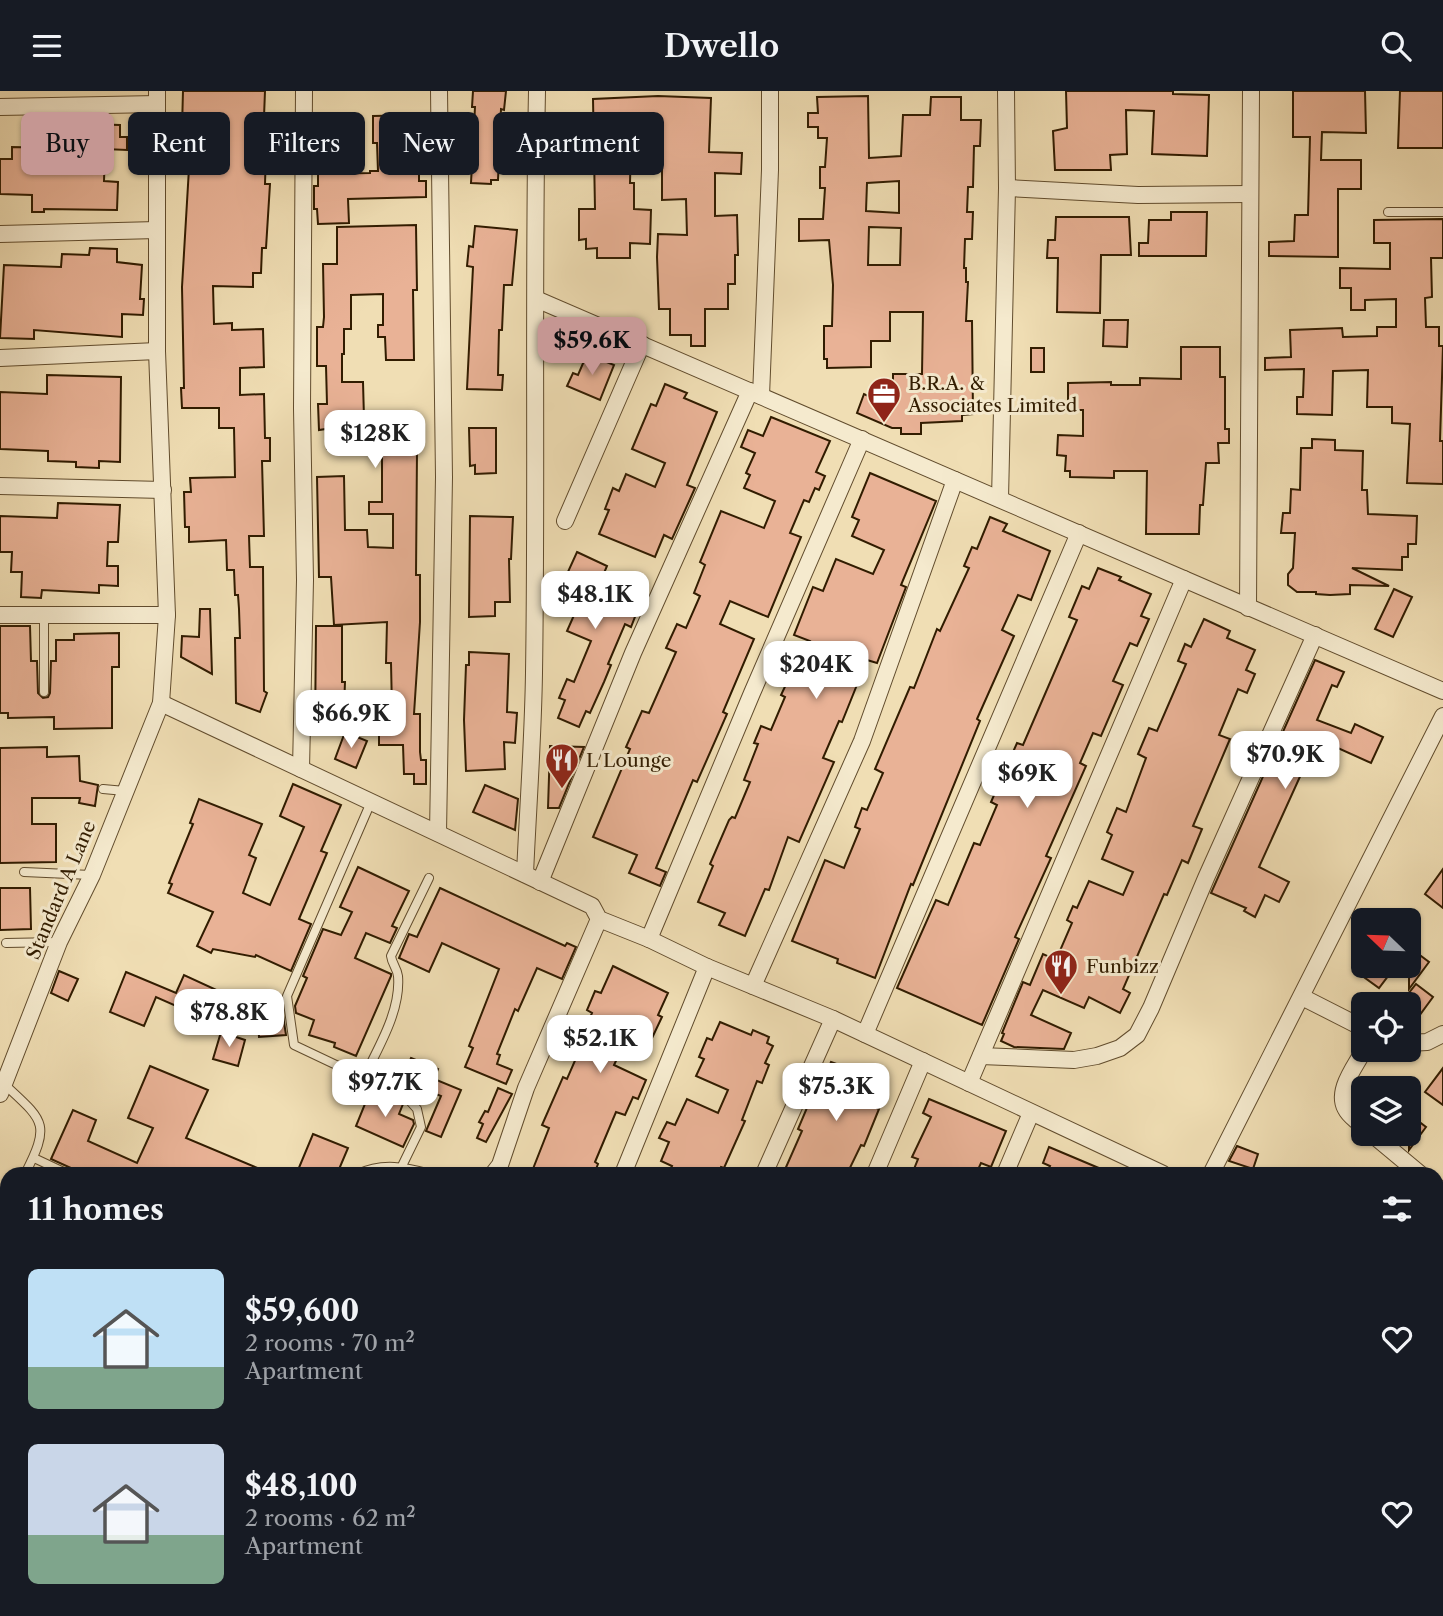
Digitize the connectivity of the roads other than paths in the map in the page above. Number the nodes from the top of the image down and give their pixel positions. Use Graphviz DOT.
graph roads {
  1 [pos="304,91"];
  2 [pos="439,91"];
  3 [pos="537,91"];
  4 [pos="770,91"];
  5 [pos="1006,91"];
  6 [pos="1251,91"];
  7 [pos="157,98"];
  8 [pos="0,107"];
  9 [pos="1007,188"];
  10 [pos="1250,194"];
  11 [pos="1388,212"];
  12 [pos="1443,212"];
  13 [pos="158,230"];
  14 [pos="0,234"];
  15 [pos="537,299"];
  16 [pos="642,344"];
  17 [pos="157,351"];
  18 [pos="0,358"];
  19 [pos="756,393"];
  20 [pos="862,439"];
  21 [pos="955,480"];
  22 [pos="0,486"];
  23 [pos="163,490"];
  24 [pos="1000,499"];
  25 [pos="565,521"];
  26 [pos="1079,533"];
  27 [pos="1184,579"];
  28 [pos="1248,608"];
  29 [pos="0,615"];
  30 [pos="44,615"];
  31 [pos="167,615"];
  32 [pos="1315,635"];
  33 [pos="1443,691"];
  34 [pos="44,692"];
  35 [pos="161,703"];
  36 [pos="1443,716"];
  37 [pos="301,769"];
  38 [pos="103,789"];
  39 [pos="125,791"];
  40 [pos="371,802"];
  41 [pos="438,833"];
  42 [pos="24,872"];
  43 [pos="92,875"];
  44 [pos="429,877"];
  45 [pos="533,878"];
  46 [pos="599,919"];
  47 [pos="649,939"];
  48 [pos="59,941"];
  49 [pos="6,943"];
  50 [pos="707,967"];
  51 [pos="753,986"];
  52 [pos="1301,997"];
  53 [pos="833,1019"];
  54 [pos="1351,1022"];
  55 [pos="865,1034"];
  56 [pos="1443,1034"];
  57 [pos="1421,1042"];
  58 [pos="981,1056"];
  59 [pos="7,1060"];
  60 [pos="923,1061"];
  61 [pos="1358,1062"];
  62 [pos="363,1079"];
  63 [pos="969,1083"];
  64 [pos="2,1089"];
  65 [pos="1031,1113"];
  66 [pos="1351,1116"];
  67 [pos="1386,1146"];
  68 [pos="34,1158"];
  69 [pos="402,1166"];
  70 [pos="29,1167"];
  71 [pos="53,1167"];
  72 [pos="394,1167"];
  73 [pos="406,1167"];
  74 [pos="498,1167"];
  75 [pos="625,1167"];
  76 [pos="767,1167"];
  77 [pos="878,1167"];
  78 [pos="1008,1167"];
  79 [pos="1148,1167"];
  80 [pos="1215,1167"];
  81 [pos="1411,1167"];
  1 -- 37 [label="street"];
  2 -- 41 [label="street"];
  3 -- 15 [label="street"];
  4 -- 19 [label="street"];
  5 -- 9 [label="street"];
  6 -- 10 [label="street"];
  7 -- 8 [label="street"];
  7 -- 13 [label="street, Standard A Lane"];
  9 -- 10 [label="street"];
  9 -- 24 [label="street"];
  10 -- 28 [label="street"];
  11 -- 12 [label="lane"];
  13 -- 14 [label="street"];
  13 -- 17 [label="street, Standard A Lane"];
  15 -- 16 [label="street"];
  15 -- 45 [label="street"];
  16 -- 19 [label="street"];
  16 -- 25 [label="street"];
  17 -- 18 [label="street"];
  17 -- 23 [label="street, Standard A Lane"];
  19 -- 20 [label="street"];
  19 -- 45 [label="street"];
  20 -- 21 [label="street"];
  20 -- 47 [label="street"];
  21 -- 24 [label="street"];
  21 -- 51 [label="street"];
  22 -- 23 [label="street"];
  23 -- 31 [label="street, Standard A Lane"];
  24 -- 26 [label="street"];
  26 -- 27 [label="street"];
  26 -- 55 [label="street"];
  27 -- 28 [label="street"];
  27 -- 58 [label="street"];
  28 -- 32 [label="street"];
  29 -- 30 [label="street"];
  30 -- 31 [label="street"];
  30 -- 34 [label="lane"];
  31 -- 35 [label="street, Standard A Lane"];
  32 -- 33 [label="street"];
  32 -- 58 [label="street"];
  35 -- 37 [label="street"];
  35 -- 39 [label="street, Standard A Lane"];
  36 -- 52 [label="street"];
  37 -- 40 [label="street"];
  38 -- 39 [label="lane"];
  39 -- 43 [label="street, Standard A Lane"];
  40 -- 41 [label="street"];
  40 -- 62 [label="lane"];
  41 -- 45 [label="street"];
  42 -- 43 [label="lane"];
  43 -- 48 [label="street, Standard A Lane"];
  44 -- 62 [label="lane"];
  45 -- 46 [label="street"];
  46 -- 47 [label="street"];
  46 -- 74 [label="street"];
  47 -- 50 [label="street"];
  48 -- 49 [label="lane"];
  48 -- 59 [label="street, Standard A Lane"];
  50 -- 51 [label="street"];
  50 -- 75 [label="street"];
  51 -- 53 [label="street"];
  52 -- 54 [label="street"];
  52 -- 80 [label="street"];
  53 -- 55 [label="street"];
  53 -- 76 [label="street"];
  55 -- 60 [label="street"];
  56 -- 57 [label="street"];
  58 -- 63 [label="street"];
  59 -- 64 [label="street, Standard A Lane"];
  60 -- 63 [label="street"];
  60 -- 77 [label="street"];
  61 -- 66 [label="street"];
  62 -- 69 [label="lane"];
  63 -- 65 [label="street"];
  64 -- 68 [label="lane"];
  65 -- 78 [label="street"];
  65 -- 79 [label="street"];
  67 -- 81 [label="street"];
  68 -- 70 [label="lane"];
  68 -- 71 [label="lane"];
  69 -- 72 [label="lane"];
  69 -- 73 [label="lane"];
}
